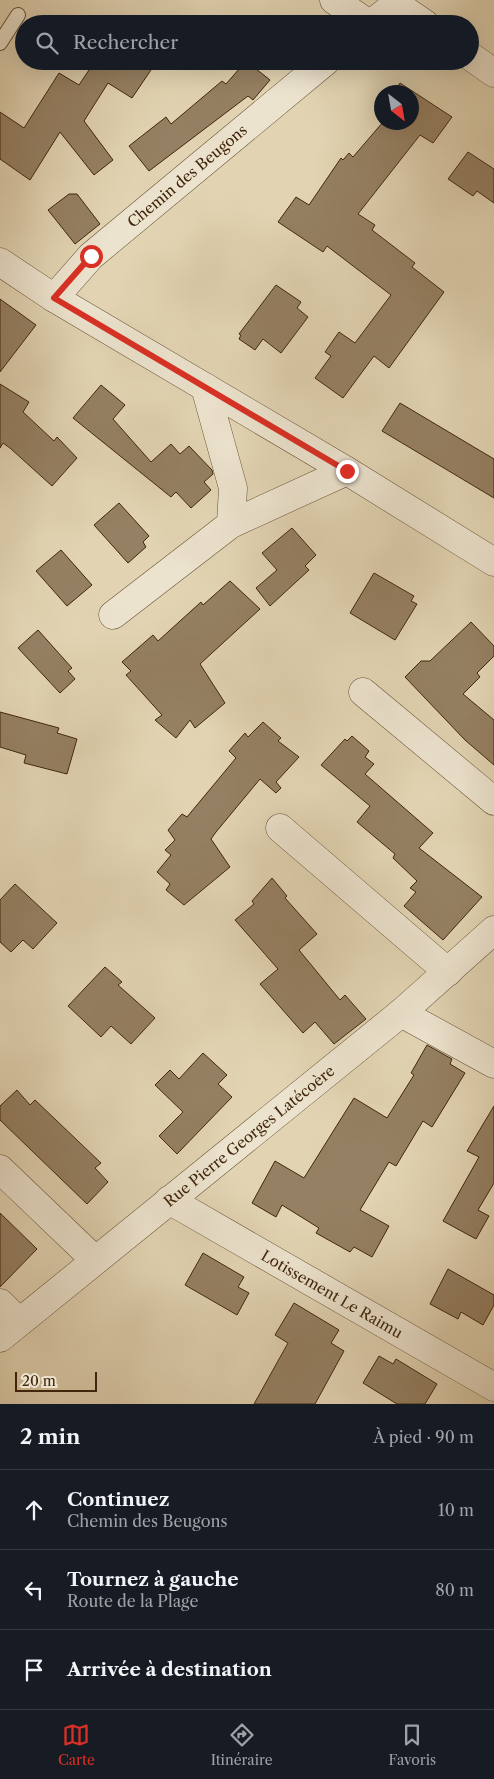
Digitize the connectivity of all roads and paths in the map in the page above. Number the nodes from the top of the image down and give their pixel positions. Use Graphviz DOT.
graph roads {
  1 [pos="334,0"];
  2 [pos="398,2"];
  3 [pos="356,15"];
  4 [pos="381,15"];
  5 [pos="414,15"];
  6 [pos="15,20"];
  7 [pos="0,43"];
  8 [pos="479,62"];
  9 [pos="315,70"];
  10 [pos="494,73"];
  11 [pos="0,262"];
  12 [pos="54,298"];
  13 [pos="205,387"];
  14 [pos="347,471"];
  15 [pos="231,524"];
  16 [pos="494,562"];
  17 [pos="113,615"];
  18 [pos="364,692"];
  19 [pos="494,801"];
  20 [pos="280,828"];
  21 [pos="494,930"];
  22 [pos="448,972"];
  23 [pos="401,1013"];
  24 [pos="494,1064"];
  25 [pos="0,1169"];
  26 [pos="169,1200"];
  27 [pos="96,1260"];
  28 [pos="0,1303"];
  29 [pos="10,1330"];
  30 [pos="494,1387"];
  1 -- 3 [label="street"];
  2 -- 4 [label="street"];
  2 -- 5 [label="street"];
  6 -- 7 [label="lane"];
  8 -- 10 [label="street"];
  9 -- 12 [label="street, Chemin des Beugons"];
  11 -- 12 [label="street"];
  12 -- 13 [label="street"];
  13 -- 14 [label="street"];
  13 -- 15 [label="street"];
  14 -- 15 [label="street"];
  14 -- 16 [label="street"];
  15 -- 17 [label="street"];
  18 -- 19 [label="street"];
  20 -- 22 [label="street"];
  21 -- 22 [label="street, Rue Pierre Georges Latécoère"];
  22 -- 23 [label="street, Rue Pierre Georges Latécoère"];
  23 -- 24 [label="street"];
  23 -- 26 [label="street, Rue Pierre Georges Latécoère"];
  25 -- 27 [label="street"];
  26 -- 27 [label="street, Rue Pierre Georges Latécoère"];
  26 -- 30 [label="street, Lotissement Le Raimu"];
  27 -- 29 [label="street, Rue Pierre Georges Latécoère"];
  28 -- 29 [label="street"];
}
